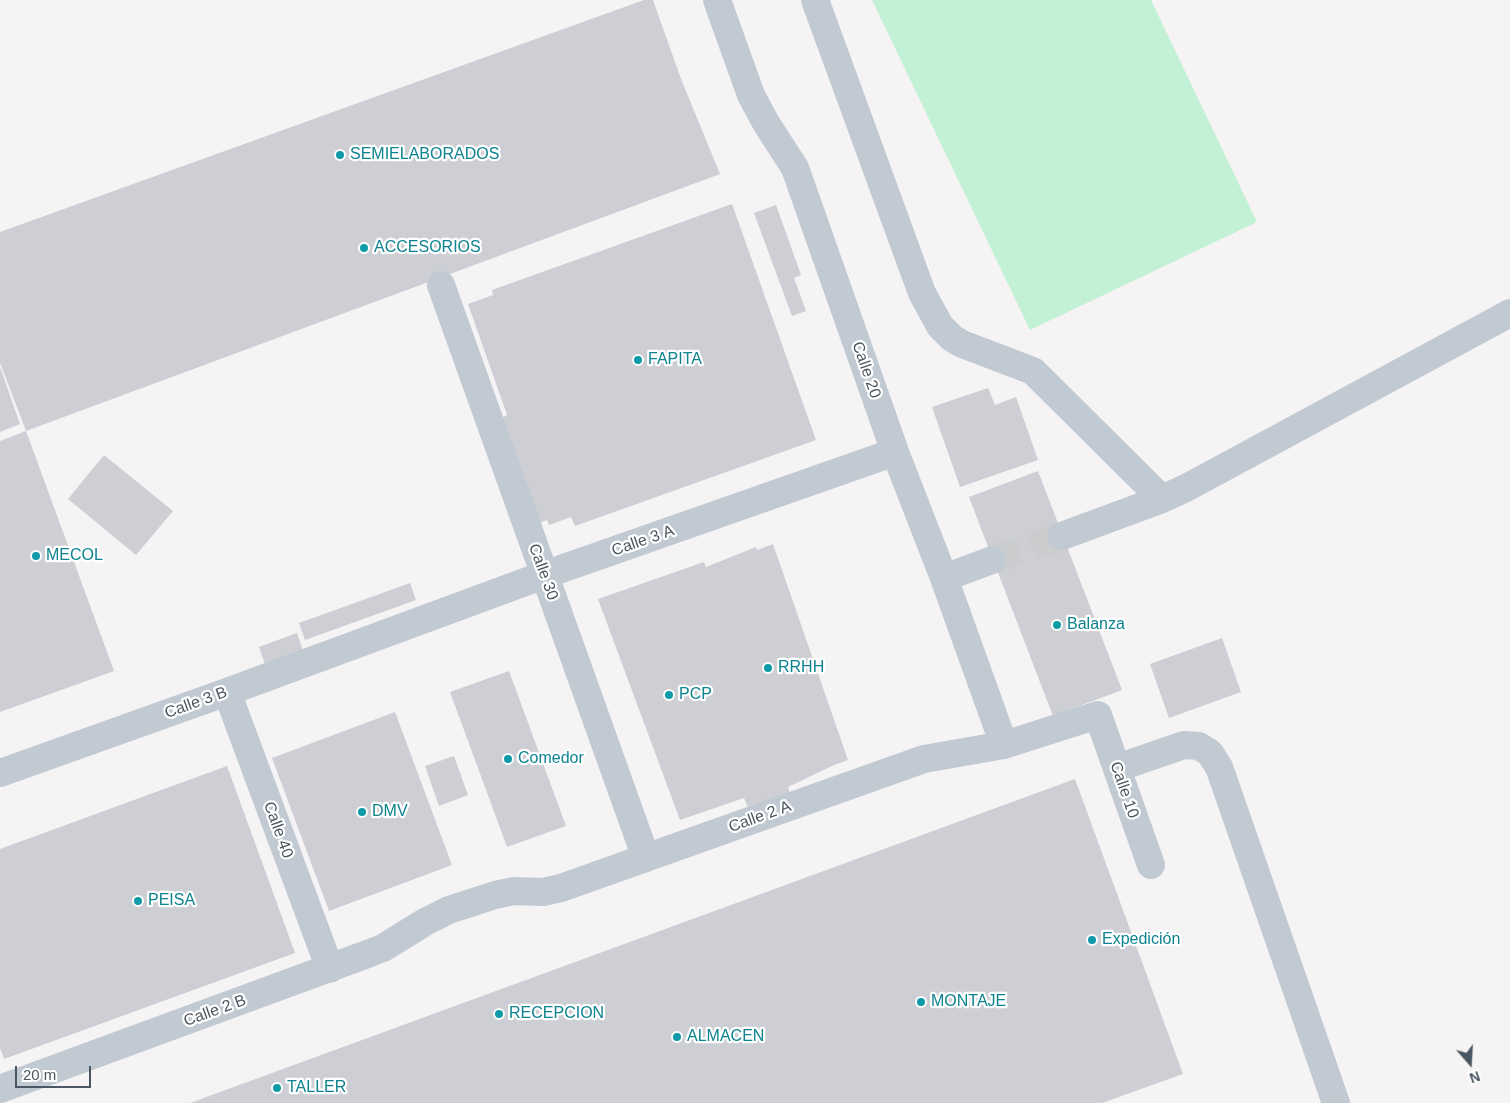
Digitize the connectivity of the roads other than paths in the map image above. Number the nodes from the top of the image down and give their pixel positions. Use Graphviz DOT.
graph roads {
  1 [pos="717,0"];
  2 [pos="815,0"];
  3 [pos="440,285"];
  4 [pos="1510,314"];
  5 [pos="895,452"];
  6 [pos="1162,499"];
  7 [pos="1062,536"];
  8 [pos="992,560"];
  9 [pos="544,575"];
  10 [pos="944,578"];
  11 [pos="391,631"];
  12 [pos="227,692"];
  13 [pos="1098,715"];
  14 [pos="1004,745"];
  15 [pos="1117,768"];
  16 [pos="0,772"];
  17 [pos="646,858"];
  18 [pos="1151,864"];
  19 [pos="425,922"];
  20 [pos="330,969"];
  21 [pos="0,1089"];
  22 [pos="1336,1103"];
  1 -- 5 [label="street, Calle 20"];
  2 -- 6 [label="street"];
  3 -- 9 [label="street, Calle 30"];
  4 -- 6 [label="street"];
  5 -- 9 [label="street, Calle 3 A"];
  5 -- 10 [label="street, Calle 20"];
  6 -- 7 [label="street"];
  8 -- 10 [label="street"];
  9 -- 11 [label="street, Calle 3 A"];
  9 -- 17 [label="street, Calle 30"];
  10 -- 14 [label="street, Calle 20"];
  11 -- 12 [label="street, Calle 3 B"];
  12 -- 16 [label="street, Calle 3 B"];
  12 -- 20 [label="street, Calle 40"];
  13 -- 14 [label="street, Calle 2 A"];
  13 -- 15 [label="street, Calle 10"];
  14 -- 17 [label="street, Calle 2 A"];
  15 -- 18 [label="street, Calle 10"];
  15 -- 22 [label="street"];
  17 -- 19 [label="street, Calle 2 A"];
  19 -- 20 [label="street, Calle 2 B"];
  20 -- 21 [label="street, Calle 2 B"];
}
